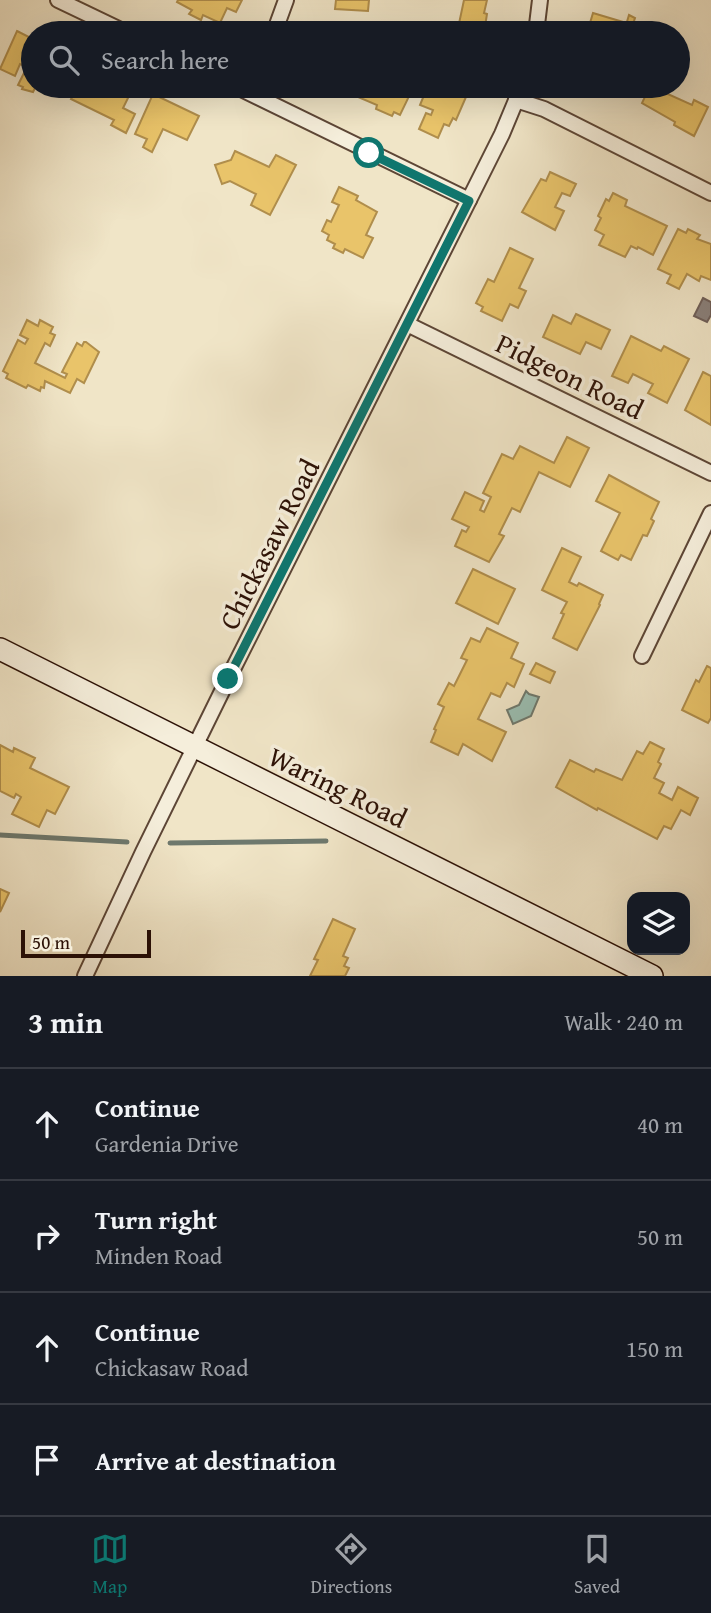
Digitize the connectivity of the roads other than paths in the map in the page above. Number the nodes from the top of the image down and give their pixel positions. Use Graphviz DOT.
graph roads {
  1 [pos="58,0"];
  2 [pos="286,0"];
  3 [pos="540,0"];
  4 [pos="102,21"];
  5 [pos="278,21"];
  6 [pos="537,21"];
  7 [pos="264,98"];
  8 [pos="516,100"];
  9 [pos="711,193"];
  10 [pos="469,201"];
  11 [pos="407,324"];
  12 [pos="711,473"];
  13 [pos="711,513"];
  14 [pos="0,649"];
  15 [pos="642,656"];
  16 [pos="195,747"];
  17 [pos="85,976"];
  18 [pos="652,976"];
  1 -- 4 [label="street"];
  2 -- 5 [label="street"];
  3 -- 6 [label="street"];
  7 -- 10 [label="street"];
  8 -- 9 [label="street"];
  8 -- 10 [label="street, Chickasaw Road"];
  10 -- 11 [label="street, Chickasaw Road"];
  11 -- 12 [label="street, Pidgeon Road"];
  11 -- 16 [label="street, Chickasaw Road"];
  13 -- 15 [label="street"];
  14 -- 16 [label="main road, Waring Road"];
  16 -- 17 [label="street, Chickasaw Road"];
  16 -- 18 [label="main road, Waring Road"];
}
